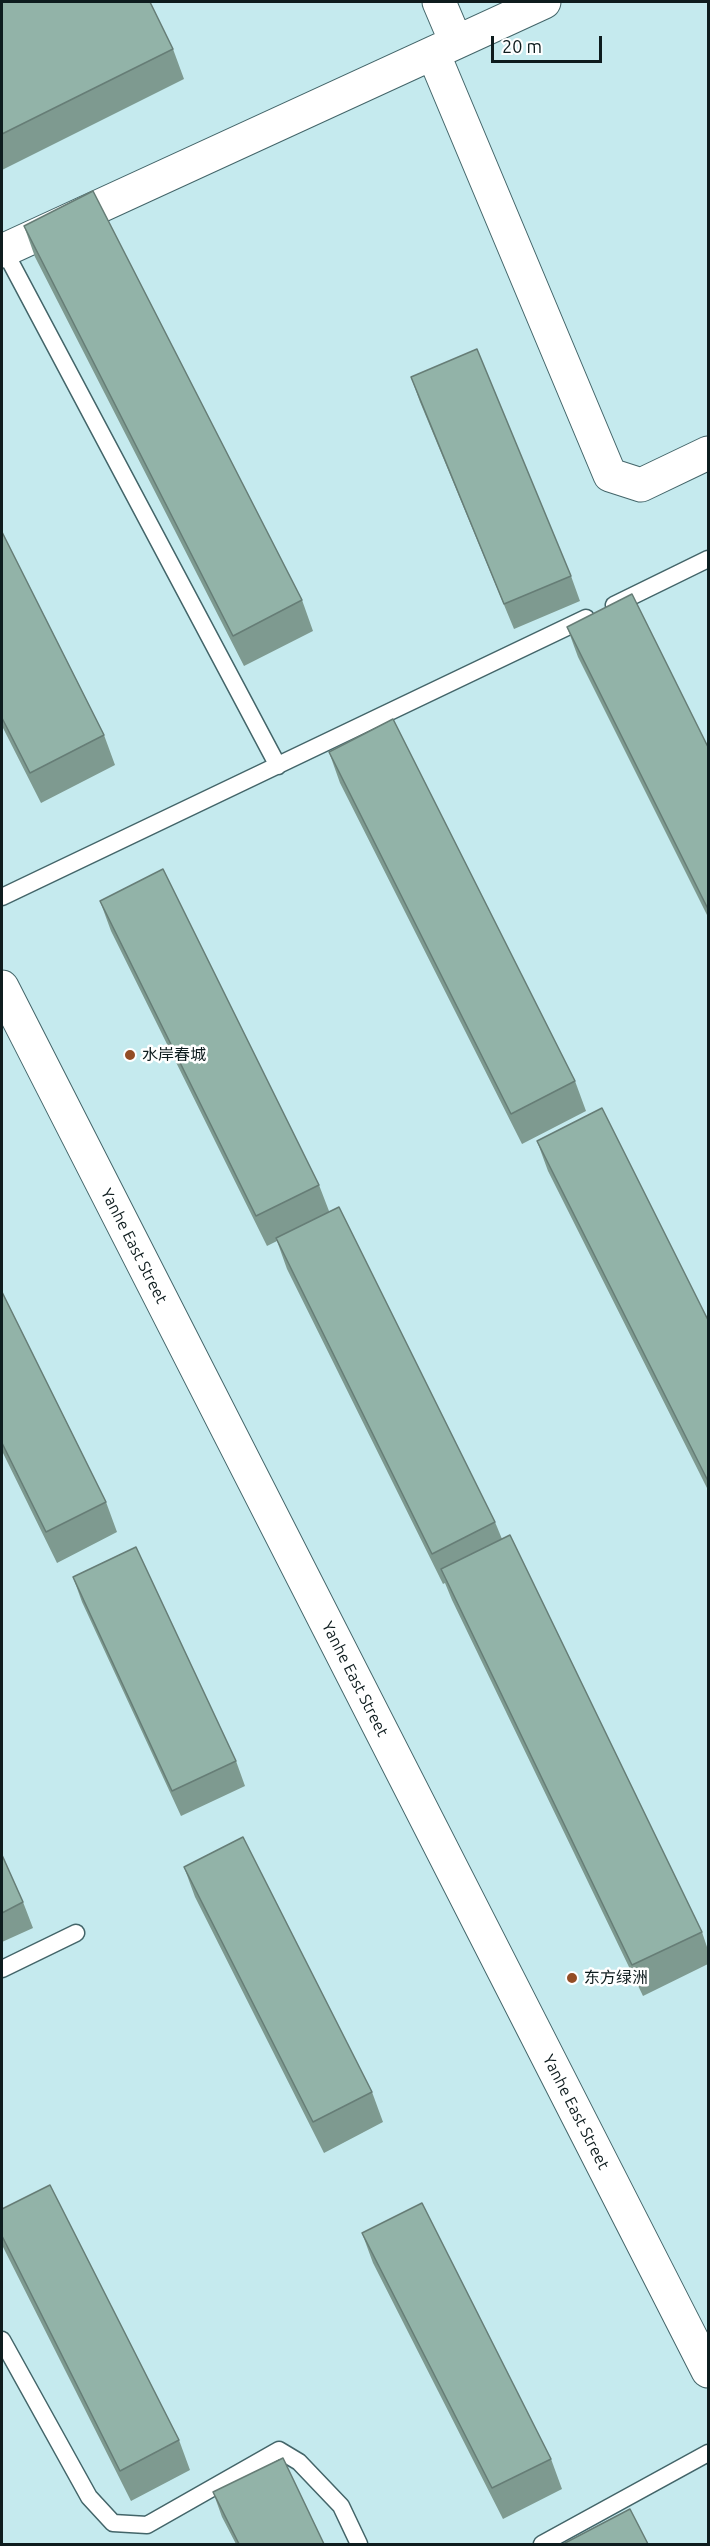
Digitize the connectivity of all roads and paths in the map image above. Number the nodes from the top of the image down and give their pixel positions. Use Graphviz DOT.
graph roads {
  1 [pos="439,2"];
  2 [pos="544,2"];
  3 [pos="445,47"];
  4 [pos="3,250"];
  5 [pos="708,453"];
  6 [pos="708,559"];
  7 [pos="278,766"];
  8 [pos="2,897"];
  9 [pos="2,987"];
  10 [pos="76,1933"];
  11 [pos="2,1969"];
  12 [pos="2,2340"];
  13 [pos="708,2371"];
  14 [pos="708,2453"];
  15 [pos="359,2544"];
  16 [pos="542,2544"];
  1 -- 3 [label="street"];
  2 -- 3 [label="street"];
  3 -- 4 [label="street"];
  3 -- 5 [label="street"];
  4 -- 7 [label="lane"];
  6 -- 7 [label="lane"];
  7 -- 8 [label="lane"];
  9 -- 13 [label="street, Yanhe East Street"];
  10 -- 11 [label="lane"];
  12 -- 15 [label="lane"];
  14 -- 16 [label="lane"];
}
